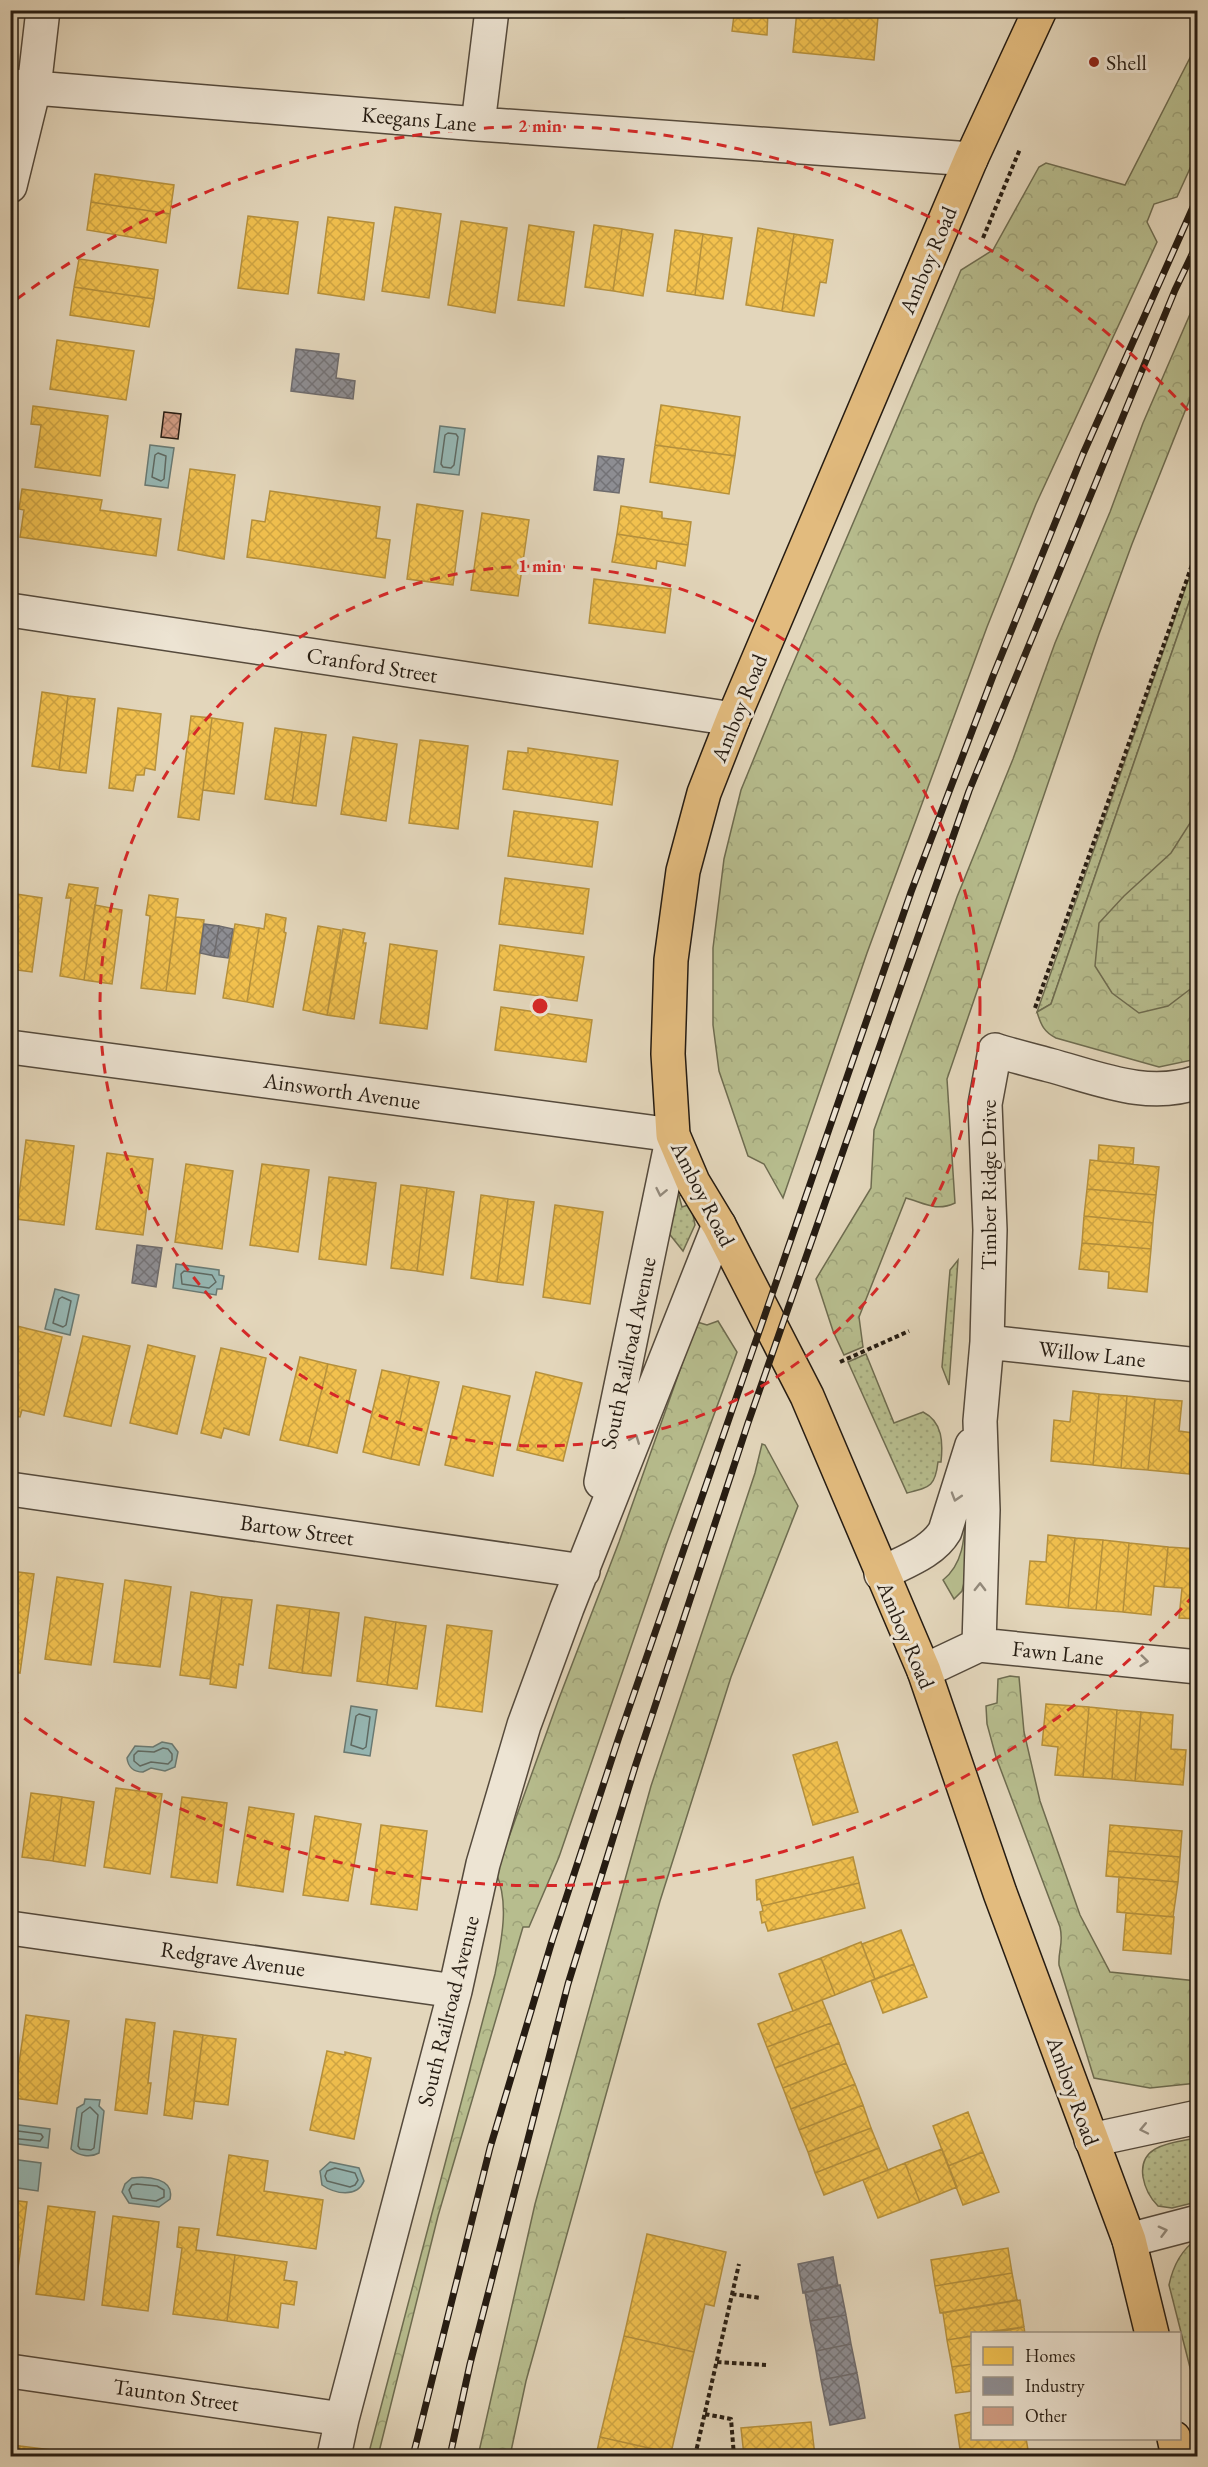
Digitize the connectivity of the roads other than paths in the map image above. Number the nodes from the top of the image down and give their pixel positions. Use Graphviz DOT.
graph roads {
  1 [pos="44,10"];
  2 [pos="492,10"];
  3 [pos="1040,10"];
  4 [pos="22,87"];
  5 [pos="478,124"];
  6 [pos="971,159"];
  7 [pos="10,186"];
  8 [pos="10,610"];
  9 [pos="733,719"];
  10 [pos="10,1047"];
  11 [pos="1197,1082"];
  12 [pos="673,1135"];
  13 [pos="719,1226"];
  14 [pos="987,1342"];
  15 [pos="1197,1365"];
  16 [pos="980,1421"];
  17 [pos="10,1489"];
  18 [pos="583,1571"];
  19 [pos="881,1574"];
  20 [pos="979,1645"];
  21 [pos="1197,1667"];
  22 [pos="924,1671"];
  23 [pos="10,1928"];
  24 [pos="454,1991"];
  25 [pos="1197,2117"];
  26 [pos="1091,2140"];
  27 [pos="1197,2222"];
  28 [pos="1129,2240"];
  29 [pos="1152,2332"];
  30 [pos="10,2371"];
  31 [pos="342,2419"];
  32 [pos="1174,2440"];
  33 [pos="334,2457"];
  34 [pos="1178,2457"];
  1 -- 4 [label="street"];
  2 -- 5 [label="street"];
  3 -- 6 [label="main road, Amboy Road"];
  4 -- 5 [label="street, Keegans Lane"];
  4 -- 7 [label="street"];
  5 -- 6 [label="street, Keegans Lane"];
  6 -- 9 [label="main road, Amboy Road"];
  8 -- 9 [label="street, Cranford Street"];
  9 -- 12 [label="main road, Amboy Road"];
  10 -- 12 [label="street, Ainsworth Avenue"];
  11 -- 14 [label="street, Timber Ridge Drive"];
  12 -- 13 [label="main road, Amboy Road"];
  12 -- 18 [label="street, South Railroad Avenue, one-way"];
  18 -- 13 [label="street, South Railroad Avenue, one-way"];
  13 -- 19 [label="main road, Amboy Road"];
  14 -- 15 [label="street, Willow Lane"];
  14 -- 16 [label="street, Timber Ridge Drive"];
  16 -- 19 [label="street, Timber Ridge Drive, one-way"];
  20 -- 16 [label="street, Timber Ridge Drive, one-way"];
  17 -- 18 [label="street, Bartow Street"];
  18 -- 24 [label="street, South Railroad Avenue"];
  19 -- 22 [label="main road, Amboy Road"];
  20 -- 21 [label="street, Fawn Lane, one-way"];
  20 -- 22 [label="street, Fawn Lane"];
  22 -- 26 [label="main road, Amboy Road"];
  23 -- 24 [label="street, Redgrave Avenue"];
  24 -- 31 [label="street, South Railroad Avenue"];
  25 -- 26 [label="street, one-way"];
  26 -- 28 [label="main road, Amboy Road"];
  28 -- 27 [label="street, one-way"];
  28 -- 29 [label="main road, Amboy Road"];
  30 -- 31 [label="street, Taunton Street"];
  31 -- 33 [label="street, South Railroad Avenue"];
  32 -- 34 [label="main road"];
}
